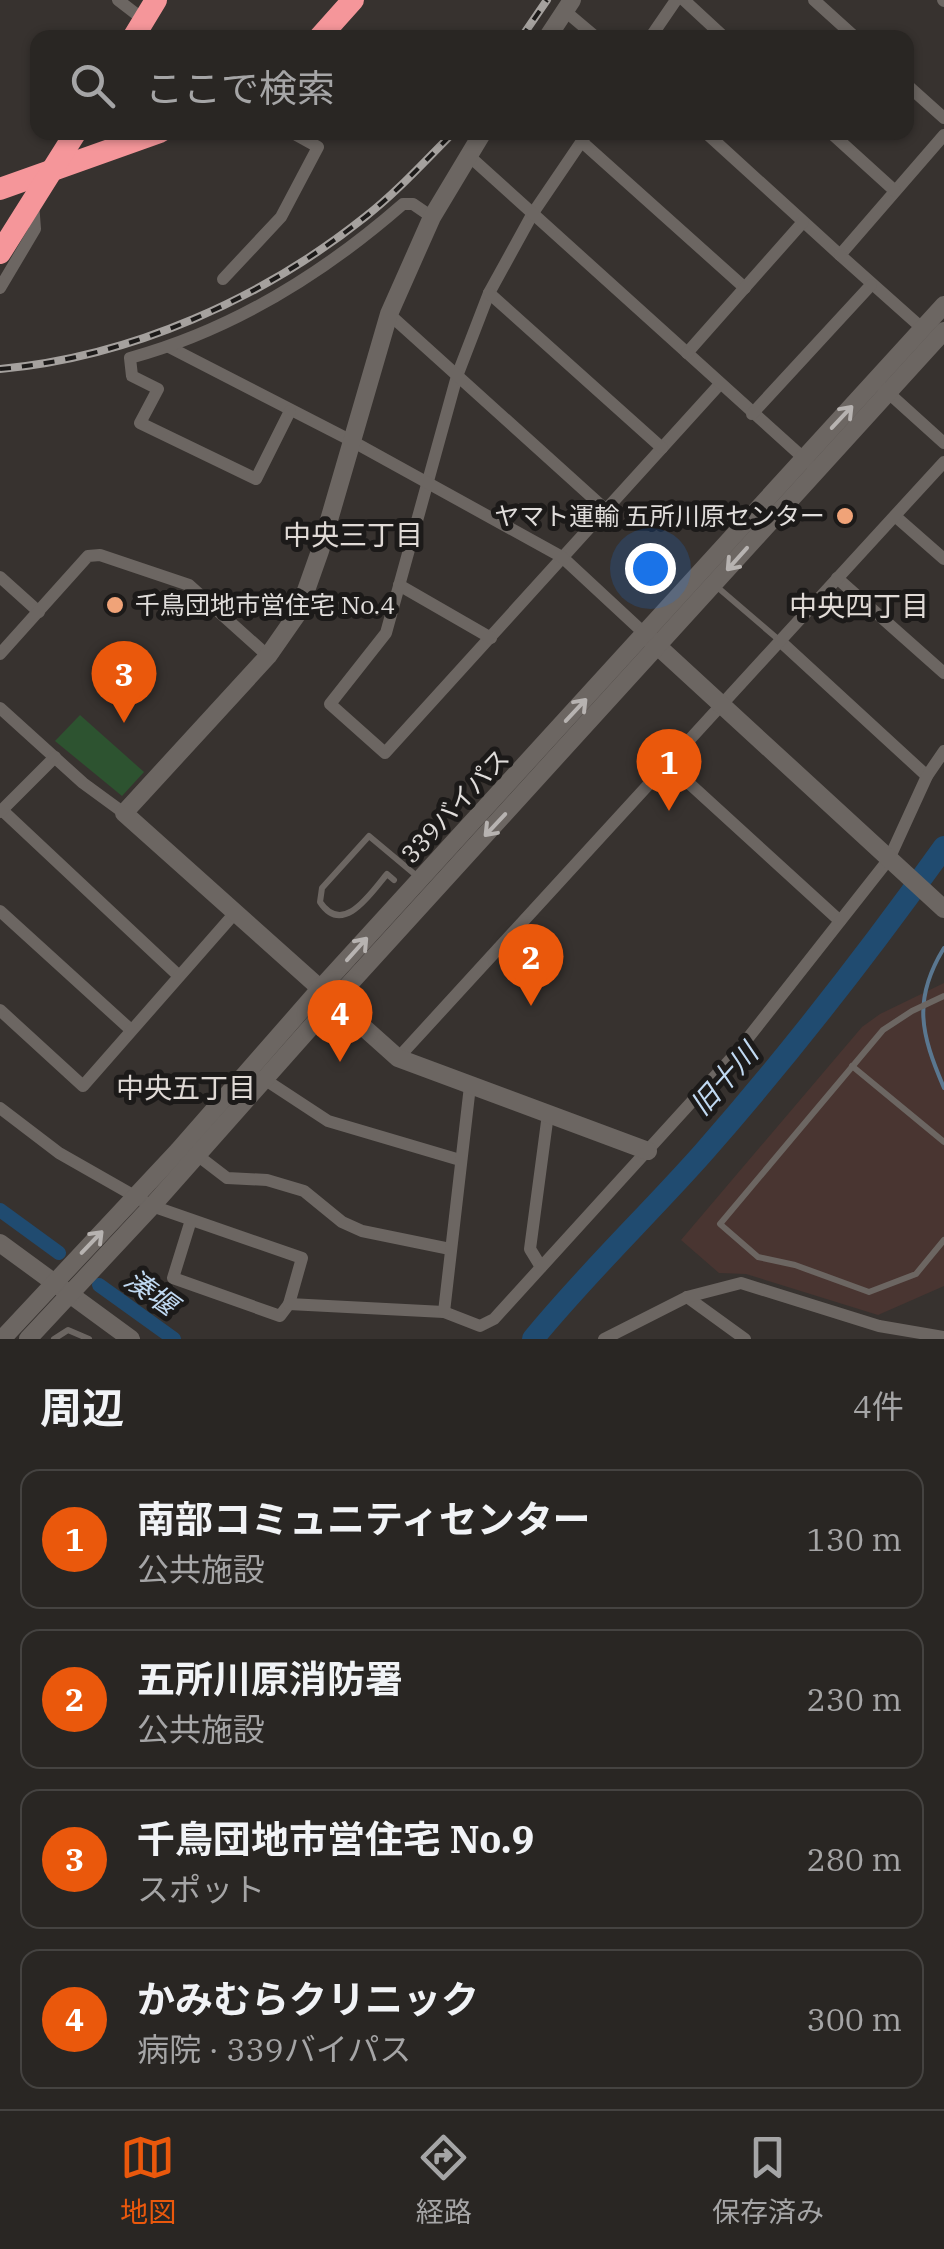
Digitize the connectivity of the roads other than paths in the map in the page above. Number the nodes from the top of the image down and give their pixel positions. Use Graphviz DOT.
graph roads {
  1 [pos="118,0"];
  2 [pos="354,0"];
  3 [pos="676,0"];
  4 [pos="684,0"];
  5 [pos="814,0"];
  6 [pos="569,6"];
  7 [pos="144,19"];
  8 [pos="326,30"];
  9 [pos="552,30"];
  10 [pos="590,30"];
  11 [pos="655,30"];
  12 [pos="717,30"];
  13 [pos="847,30"];
  14 [pos="914,91"];
  15 [pos="944,118"];
  16 [pos="944,135"];
  17 [pos="71,140"];
  18 [pos="139,140"];
  19 [pos="305,140"];
  20 [pos="478,140"];
  21 [pos="583,140"];
  22 [pos="588,140"];
  23 [pos="714,140"];
  24 [pos="839,140"];
  25 [pos="468,155"];
  26 [pos="52,173"];
  27 [pos="0,189"];
  28 [pos="895,191"];
  29 [pos="32,200"];
  30 [pos="533,212"];
  31 [pos="432,216"];
  32 [pos="802,222"];
  33 [pos="0,229"];
  34 [pos="0,254"];
  35 [pos="840,255"];
  36 [pos="223,279"];
  37 [pos="871,285"];
  38 [pos="0,288"];
  39 [pos="745,288"];
  40 [pos="490,294"];
  41 [pos="944,306"];
  42 [pos="389,314"];
  43 [pos="923,329"];
  44 [pos="944,331"];
  45 [pos="168,347"];
  46 [pos="687,353"];
  47 [pos="457,376"];
  48 [pos="720,384"];
  49 [pos="881,387"];
  50 [pos="290,411"];
  51 [pos="752,414"];
  52 [pos="350,440"];
  53 [pos="944,444"];
  54 [pos="662,448"];
  55 [pos="944,462"];
  56 [pos="810,464"];
  57 [pos="426,484"];
  58 [pos="605,509"];
  59 [pos="895,516"];
  60 [pos="562,557"];
  61 [pos="944,559"];
  62 [pos="0,576"];
  63 [pos="837,578"];
  64 [pos="714,584"];
  65 [pos="399,585"];
  66 [pos="38,612"];
  67 [pos="490,638"];
  68 [pos="652,641"];
  69 [pos="780,641"];
  70 [pos="0,654"];
  71 [pos="268,656"];
  72 [pos="944,673"];
  73 [pos="722,704"];
  74 [pos="0,708"];
  75 [pos="944,751"];
  76 [pos="54,757"];
  77 [pos="668,764"];
  78 [pos="926,776"];
  79 [pos="2,812"];
  80 [pos="124,813"];
  81 [pos="892,862"];
  82 [pos="394,880"];
  83 [pos="420,880"];
  84 [pos="944,909"];
  85 [pos="0,910"];
  86 [pos="234,914"];
  87 [pos="840,921"];
  88 [pos="179,976"];
  89 [pos="326,996"];
  90 [pos="944,996"];
  91 [pos="0,1010"];
  92 [pos="131,1030"];
  93 [pos="398,1058"];
  94 [pos="852,1066"];
  95 [pos="258,1074"];
  96 [pos="470,1086"];
  97 [pos="0,1108"];
  98 [pos="548,1114"];
  99 [pos="944,1142"];
  100 [pos="648,1151"];
  101 [pos="197,1155"];
  102 [pos="460,1160"];
  103 [pos="143,1202"];
  104 [pos="191,1220"];
  105 [pos="944,1240"];
  106 [pos="0,1242"];
  107 [pos="450,1249"];
  108 [pos="541,1268"];
  109 [pos="53,1282"];
  110 [pos="70,1294"];
  111 [pos="687,1297"];
  112 [pos="289,1304"];
  113 [pos="444,1312"];
  114 [pos="879,1326"];
  115 [pos="120,1336"];
  116 [pos="944,1337"];
  117 [pos="609,1338"];
  118 [pos="2,1339"];
  119 [pos="28,1339"];
  120 [pos="54,1339"];
  121 [pos="89,1339"];
  122 [pos="745,1339"];
  123 [pos="869,1339"];
  1 -- 7 [label="street"];
  2 -- 8 [label="highway"];
  3 -- 11 [label="street"];
  4 -- 12 [label="street"];
  5 -- 13 [label="street"];
  6 -- 9 [label="street"];
  6 -- 10 [label="street"];
  14 -- 15 [label="street"];
  16 -- 28 [label="street"];
  17 -- 26 [label="highway"];
  18 -- 26 [label="highway"];
  19 -- 36 [label="street"];
  20 -- 25 [label="street"];
  21 -- 30 [label="street"];
  22 -- 39 [label="street"];
  23 -- 32 [label="street"];
  24 -- 28 [label="street"];
  25 -- 30 [label="street"];
  25 -- 31 [label="street"];
  26 -- 27 [label="highway"];
  26 -- 29 [label="highway"];
  28 -- 35 [label="street"];
  29 -- 33 [label="street"];
  29 -- 34 [label="highway"];
  29 -- 38 [label="street"];
  30 -- 40 [label="street"];
  30 -- 46 [label="street"];
  31 -- 42 [label="street"];
  31 -- 45 [label="street"];
  32 -- 35 [label="street"];
  32 -- 39 [label="street"];
  35 -- 37 [label="street"];
  37 -- 43 [label="street"];
  37 -- 51 [label="street"];
  39 -- 46 [label="street"];
  40 -- 47 [label="street"];
  40 -- 54 [label="street"];
  41 -- 43 [label="street, 339バイパス"];
  42 -- 47 [label="street"];
  42 -- 52 [label="street"];
  43 -- 49 [label="street, 339バイパス"];
  44 -- 49 [label="street"];
  45 -- 50 [label="street"];
  45 -- 50 [label="street"];
  46 -- 48 [label="street"];
  47 -- 57 [label="street"];
  47 -- 58 [label="street"];
  48 -- 51 [label="street"];
  48 -- 54 [label="street"];
  49 -- 53 [label="street"];
  49 -- 56 [label="street, 339バイパス"];
  50 -- 52 [label="street"];
  51 -- 56 [label="street"];
  52 -- 57 [label="street"];
  52 -- 71 [label="street"];
  54 -- 58 [label="street"];
  55 -- 59 [label="street"];
  56 -- 64 [label="street, one-way"];
  56 -- 68 [label="street, 339バイパス"];
  57 -- 60 [label="street"];
  57 -- 65 [label="street"];
  58 -- 60 [label="street"];
  59 -- 61 [label="street"];
  59 -- 63 [label="street"];
  60 -- 67 [label="street"];
  60 -- 68 [label="street"];
  62 -- 66 [label="street"];
  63 -- 69 [label="street"];
  63 -- 72 [label="street"];
  64 -- 68 [label="street"];
  64 -- 69 [label="lane"];
  65 -- 67 [label="street"];
  65 -- 67 [label="street"];
  66 -- 70 [label="street"];
  66 -- 71 [label="street"];
  68 -- 73 [label="street"];
  83 -- 68 [label="street, 339バイパス, one-way"];
  68 -- 89 [label="street, one-way"];
  69 -- 73 [label="street"];
  69 -- 78 [label="street"];
  71 -- 80 [label="street"];
  73 -- 77 [label="street"];
  73 -- 81 [label="street"];
  74 -- 76 [label="street"];
  75 -- 78 [label="street"];
  76 -- 79 [label="street"];
  76 -- 80 [label="street"];
  77 -- 87 [label="street"];
  77 -- 93 [label="street"];
  78 -- 81 [label="street"];
  79 -- 88 [label="street"];
  80 -- 86 [label="street"];
  81 -- 84 [label="street"];
  81 -- 87 [label="street"];
  82 -- 83 [label="lane"];
  89 -- 83 [label="street, 339バイパス, one-way"];
  85 -- 92 [label="street"];
  86 -- 88 [label="street"];
  86 -- 89 [label="street"];
  87 -- 100 [label="street"];
  88 -- 92 [label="street"];
  89 -- 93 [label="street"];
  89 -- 95 [label="street, 339バイパス"];
  90 -- 94 [label="lane"];
  91 -- 92 [label="street"];
  93 -- 96 [label="street"];
  94 -- 99 [label="lane"];
  94 -- 105 [label="lane"];
  95 -- 101 [label="street"];
  95 -- 102 [label="street"];
  95 -- 103 [label="street, 339バイパス"];
  96 -- 98 [label="street"];
  96 -- 102 [label="street"];
  97 -- 103 [label="street"];
  98 -- 100 [label="street"];
  98 -- 108 [label="street"];
  100 -- 108 [label="street"];
  101 -- 103 [label="street"];
  101 -- 107 [label="street"];
  102 -- 107 [label="street"];
  103 -- 104 [label="street"];
  109 -- 103 [label="street, 339バイパス, one-way"];
  103 -- 110 [label="street"];
  104 -- 112 [label="street"];
  104 -- 112 [label="street"];
  106 -- 109 [label="street"];
  107 -- 113 [label="street"];
  108 -- 113 [label="street"];
  109 -- 110 [label="street"];
  109 -- 118 [label="street, 339バイパス"];
  110 -- 115 [label="street"];
  110 -- 119 [label="street"];
  111 -- 114 [label="street"];
  111 -- 117 [label="street"];
  111 -- 122 [label="street"];
  112 -- 113 [label="street"];
  114 -- 116 [label="street"];
  114 -- 123 [label="street"];
  120 -- 121 [label="lane"];
}
